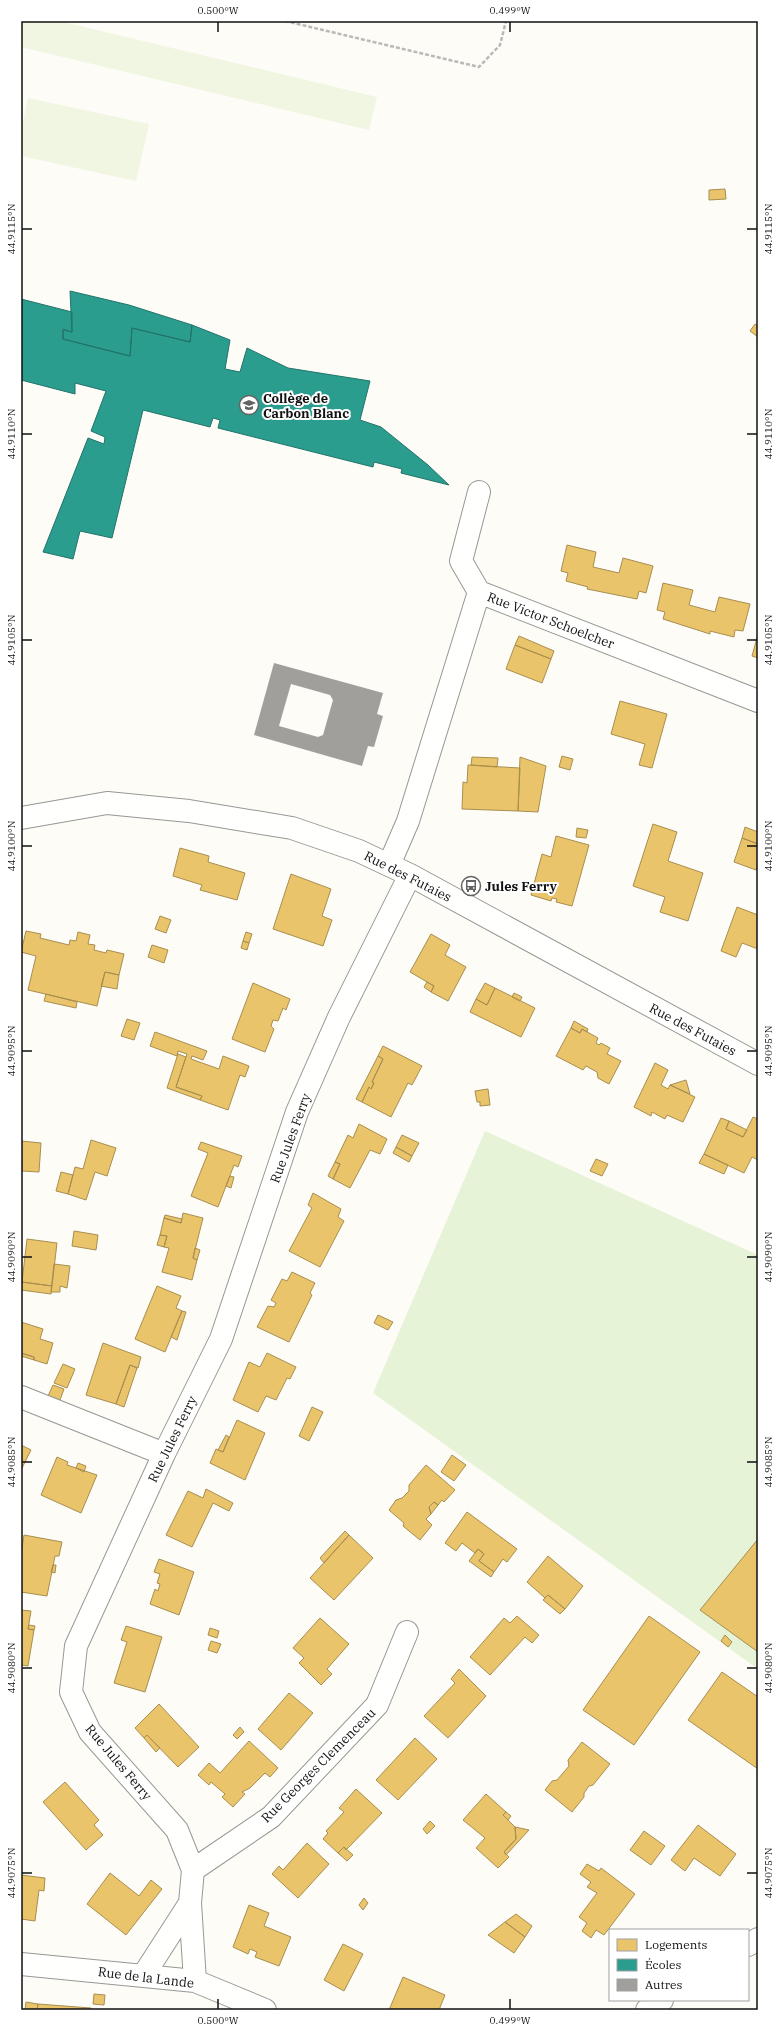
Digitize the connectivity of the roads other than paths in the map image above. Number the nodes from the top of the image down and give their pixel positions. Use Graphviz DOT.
graph roads {
  1 [pos="479,492"];
  2 [pos="479,592"];
  3 [pos="758,701"];
  4 [pos="22,818"];
  5 [pos="389,865"];
  6 [pos="410,875"];
  7 [pos="758,1064"];
  8 [pos="21,1397"];
  9 [pos="164,1454"];
  10 [pos="407,1632"];
  11 [pos="193,1870"];
  12 [pos="190,1903"];
  13 [pos="758,1939"];
  14 [pos="749,1944"];
  15 [pos="21,1964"];
  16 [pos="142,1976"];
  17 [pos="194,1981"];
  18 [pos="660,2001"];
  19 [pos="265,2010"];
  20 [pos="647,2010"];
  1 -- 2 [label="street"];
  2 -- 3 [label="street, Rue Victor Schoelcher"];
  2 -- 5 [label="street, Rue Victor Schoelcher"];
  4 -- 5 [label="street, Rue des Futaies"];
  5 -- 6 [label="street, Rue des Futaies"];
  6 -- 7 [label="street, Rue des Futaies"];
  6 -- 9 [label="street, Rue Jules Ferry"];
  8 -- 9 [label="street"];
  9 -- 11 [label="street, Rue Jules Ferry"];
  10 -- 11 [label="street, Rue Georges Clemenceau"];
  11 -- 12 [label="street, Rue Jules Ferry"];
  12 -- 16 [label="street, Rue Jules Ferry"];
  12 -- 17 [label="street"];
  13 -- 14 [label="street"];
  15 -- 16 [label="street, Rue de la Lande"];
  16 -- 17 [label="street, Rue de la Lande"];
  17 -- 19 [label="street, Rue de la Lande"];
  18 -- 20 [label="street"];
}
